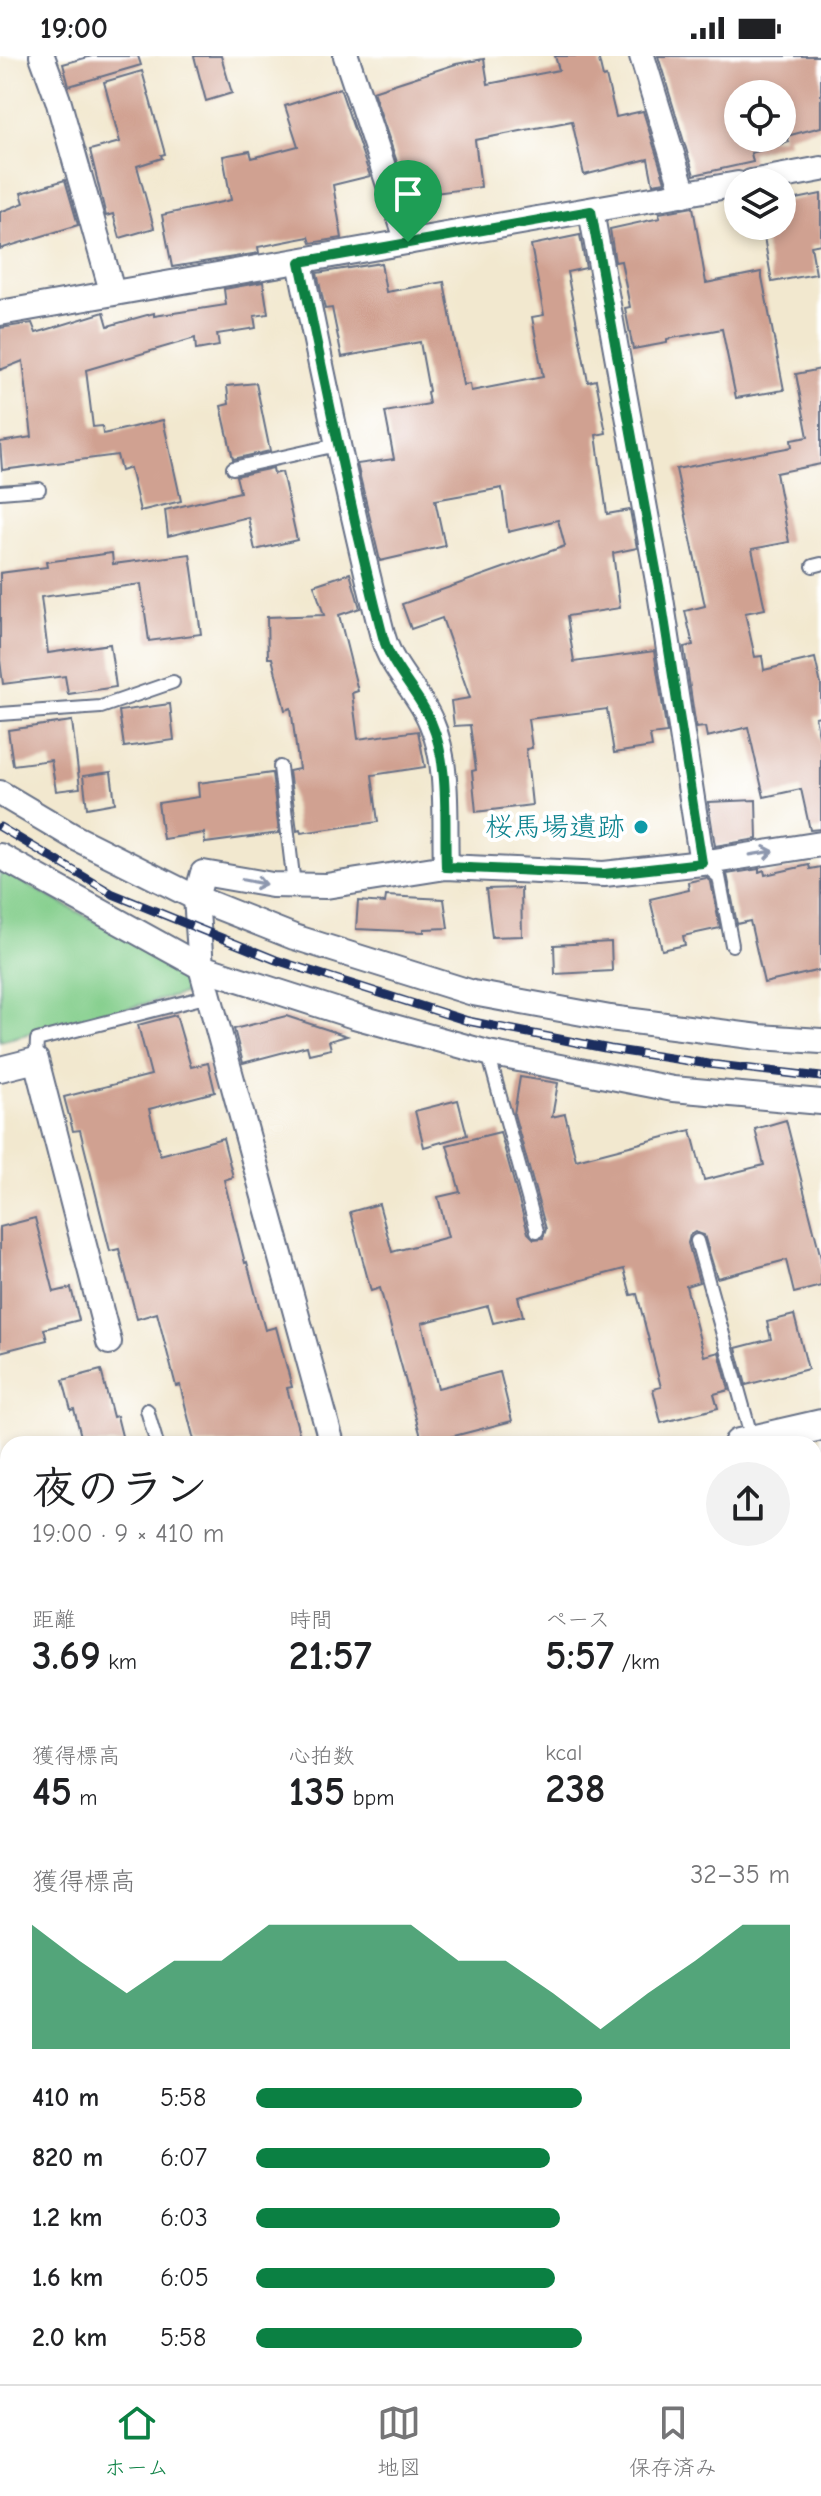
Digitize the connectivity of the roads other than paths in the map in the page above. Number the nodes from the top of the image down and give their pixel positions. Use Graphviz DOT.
graph roads {
  1 [pos="42,56"];
  2 [pos="346,56"];
  3 [pos="642,56"];
  4 [pos="821,169"];
  5 [pos="796,174"];
  6 [pos="724,187"];
  7 [pos="684,194"];
  8 [pos="591,211"];
  9 [pos="408,242"];
  10 [pos="300,262"];
  11 [pos="112,291"];
  12 [pos="0,313"];
  13 [pos="337,445"];
  14 [pos="233,468"];
  15 [pos="39,489"];
  16 [pos="0,492"];
  17 [pos="173,682"];
  18 [pos="0,714"];
  19 [pos="280,767"];
  20 [pos="0,793"];
  21 [pos="821,844"];
  22 [pos="0,856"];
  23 [pos="702,863"];
  24 [pos="446,867"];
  25 [pos="294,885"];
  26 [pos="196,898"];
  27 [pos="732,945"];
  28 [pos="201,967"];
  29 [pos="209,996"];
  30 [pos="821,1041"];
  31 [pos="488,1053"];
  32 [pos="36,1060"];
  33 [pos="0,1069"];
  34 [pos="820,1104"];
  35 [pos="537,1231"];
  36 [pos="697,1241"];
  37 [pos="109,1342"];
  38 [pos="147,1410"];
  39 [pos="821,1425"];
  40 [pos="155,1436"];
  41 [pos="330,1436"];
  42 [pos="744,1436"];
  43 [pos="772,1436"];
  1 -- 11 [label="street"];
  2 -- 9 [label="street"];
  3 -- 7 [label="street"];
  4 -- 5 [label="street"];
  6 -- 7 [label="street"];
  7 -- 8 [label="street"];
  8 -- 9 [label="street"];
  8 -- 23 [label="street"];
  9 -- 10 [label="street"];
  10 -- 11 [label="street"];
  10 -- 13 [label="street"];
  11 -- 12 [label="street"];
  13 -- 14 [label="lane"];
  13 -- 24 [label="street"];
  15 -- 16 [label="lane"];
  17 -- 18 [label="lane"];
  19 -- 25 [label="lane"];
  20 -- 26 [label="street"];
  23 -- 21 [label="street, one-way"];
  22 -- 28 [label="street"];
  23 -- 24 [label="street"];
  23 -- 27 [label="lane"];
  24 -- 25 [label="street"];
  26 -- 25 [label="street, one-way"];
  26 -- 28 [label="street"];
  26 -- 30 [label="street"];
  28 -- 29 [label="street"];
  28 -- 31 [label="street"];
  29 -- 32 [label="lane"];
  29 -- 41 [label="street"];
  31 -- 34 [label="street"];
  31 -- 35 [label="lane"];
  32 -- 33 [label="street"];
  32 -- 37 [label="street"];
  36 -- 42 [label="lane"];
  38 -- 40 [label="lane"];
  39 -- 43 [label="street"];
}
